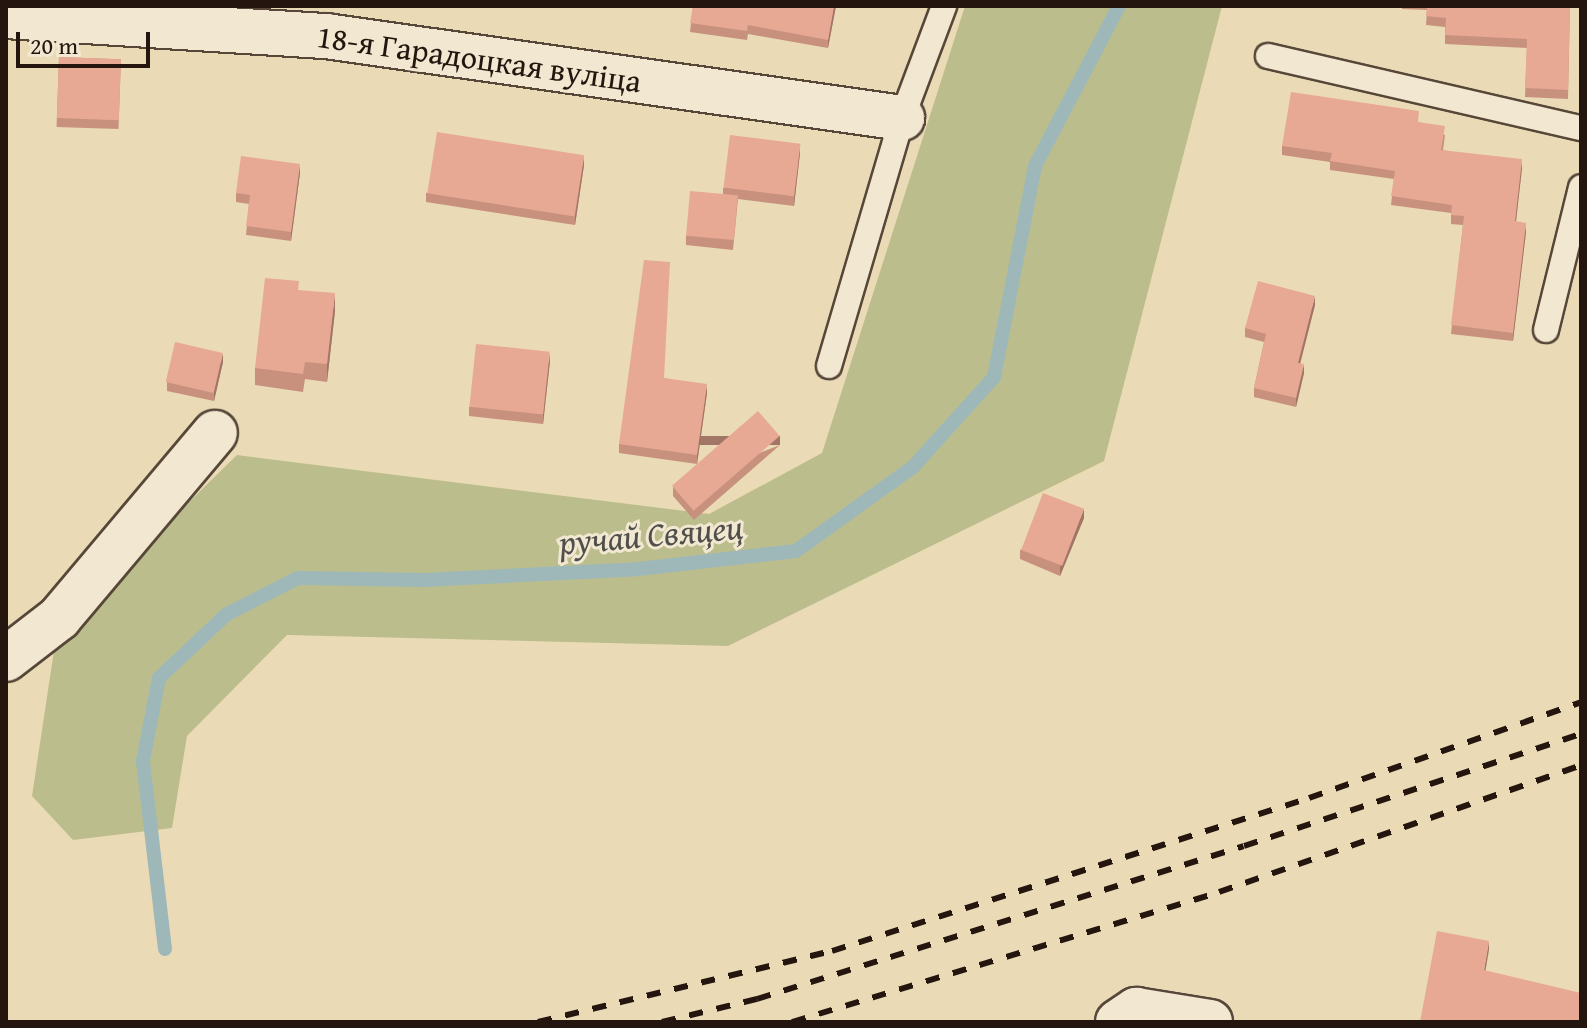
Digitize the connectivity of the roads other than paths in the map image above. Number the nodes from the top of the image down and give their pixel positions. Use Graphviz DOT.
graph roads {
  1 [pos="944,6"];
  2 [pos="105,15"];
  3 [pos="6,16"];
  4 [pos="1268,56"];
  5 [pos="902,118"];
  6 [pos="1581,128"];
  7 [pos="1581,187"];
  8 [pos="1546,330"];
  9 [pos="829,366"];
  10 [pos="215,433"];
  11 [pos="6,659"];
  12 [pos="1118,1022"];
  13 [pos="1210,1022"];
  1 -- 5 [label="lane"];
  2 -- 3 [label="street, 18-я Гарадоцкая вуліца"];
  2 -- 5 [label="street, 18-я Гарадоцкая вуліца"];
  4 -- 6 [label="lane"];
  5 -- 9 [label="lane"];
  7 -- 8 [label="lane"];
  10 -- 11 [label="street"];
  12 -- 13 [label="street"];
}
